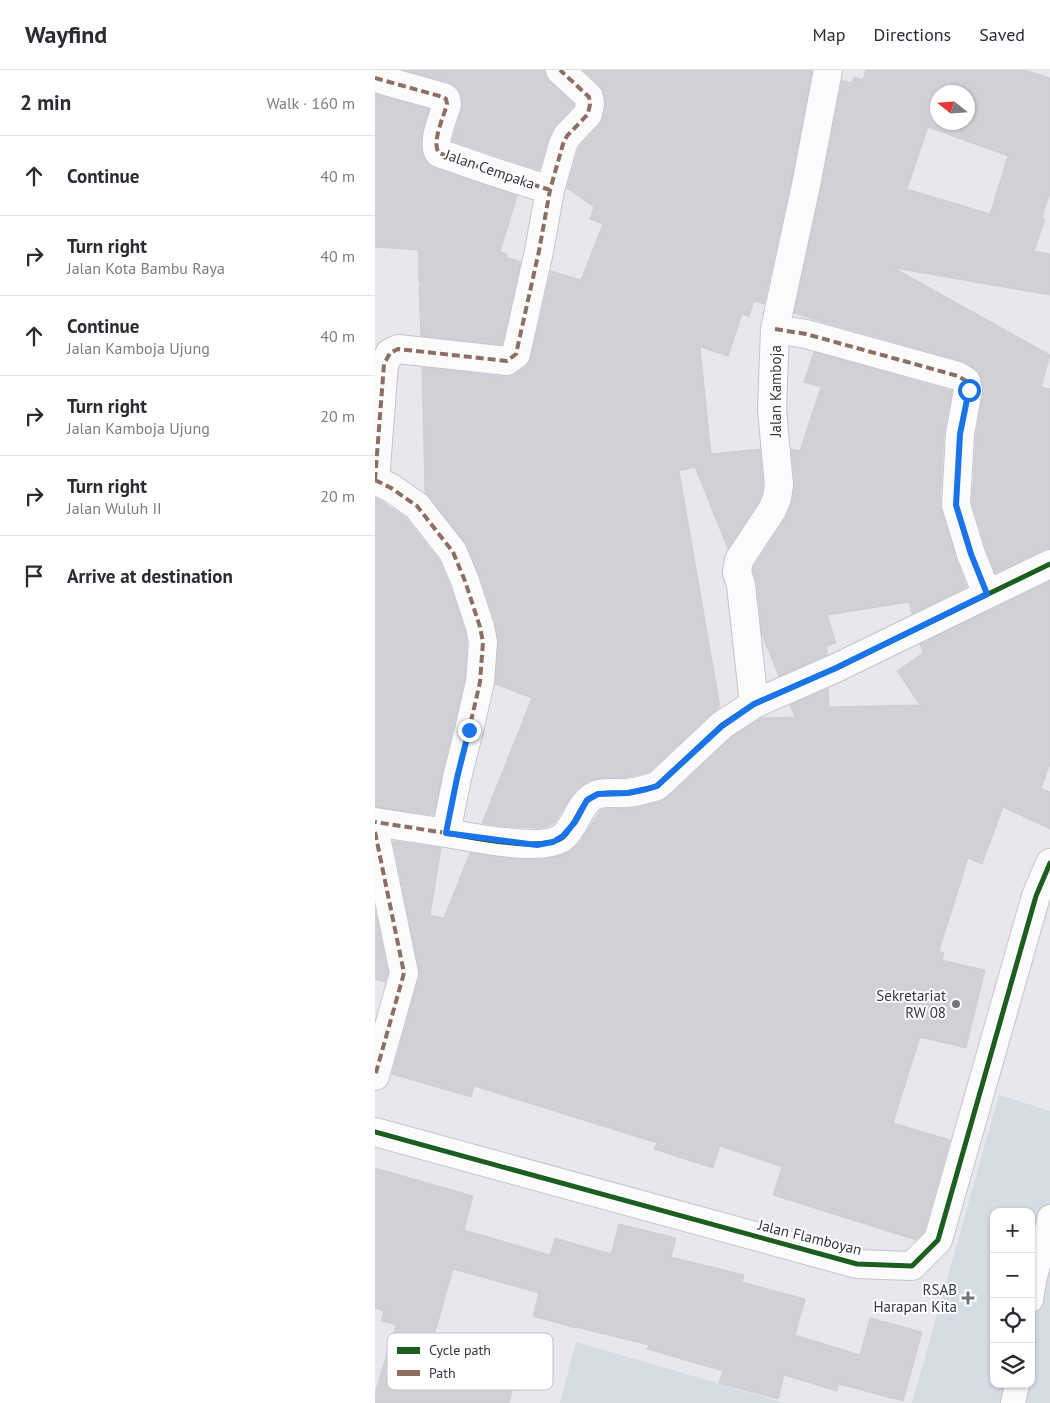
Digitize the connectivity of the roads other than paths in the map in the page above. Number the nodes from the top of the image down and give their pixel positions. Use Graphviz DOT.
graph roads {
  1 [pos="560,70"];
  2 [pos="828,70"];
  3 [pos="375,78"];
  4 [pos="550,190"];
  5 [pos="775,329"];
  6 [pos="375,480"];
  7 [pos="1050,564"];
  8 [pos="987,594"];
  9 [pos="754,704"];
  10 [pos="375,822"];
  11 [pos="375,832"];
  12 [pos="446,833"];
  13 [pos="1050,863"];
  14 [pos="1043,898"];
  15 [pos="375,1076"];
  16 [pos="375,1132"];
  17 [pos="1050,1217"];
  18 [pos="1031,1298"];
  19 [pos="1016,1388"];
  20 [pos="1013,1403"];
  1 -- 4 [label="street"];
  2 -- 5 [label="street, Jalan Kamboja"];
  3 -- 4 [label="street, Jalan Cempaka"];
  4 -- 6 [label="street"];
  5 -- 8 [label="street"];
  5 -- 9 [label="street, Jalan Kamboja"];
  6 -- 12 [label="street"];
  7 -- 8 [label="street"];
  8 -- 9 [label="street"];
  9 -- 12 [label="street"];
  10 -- 12 [label="street"];
  11 -- 15 [label="street"];
  13 -- 14 [label="street, Jalan Flamboyan"];
  14 -- 16 [label="street, Jalan Flamboyan"];
  17 -- 18 [label="lane"];
  19 -- 20 [label="lane"];
}
